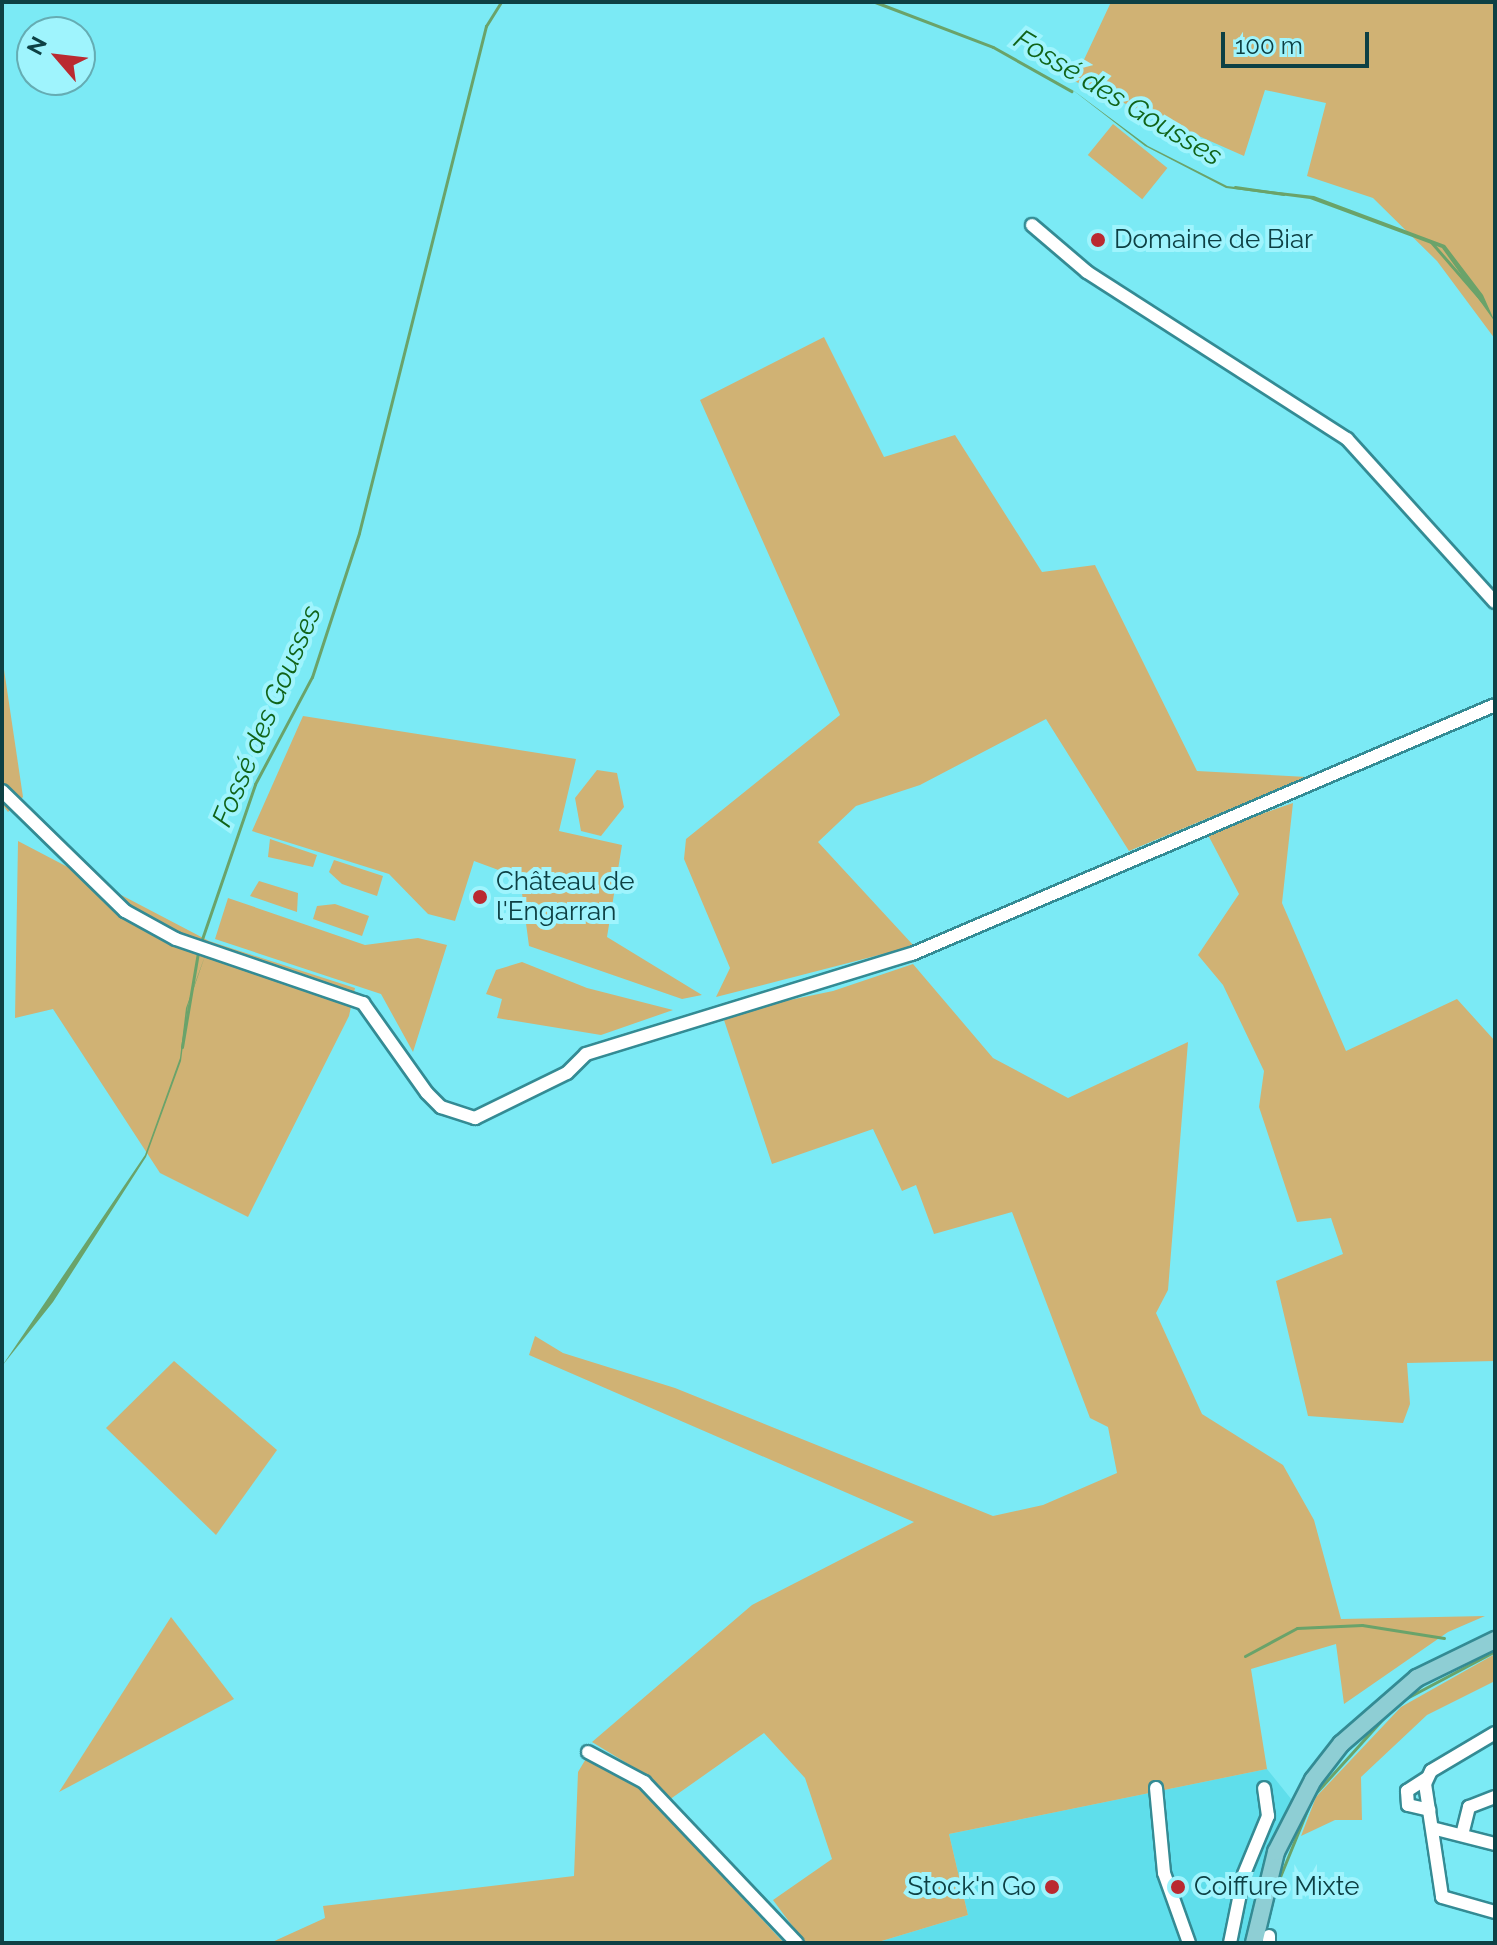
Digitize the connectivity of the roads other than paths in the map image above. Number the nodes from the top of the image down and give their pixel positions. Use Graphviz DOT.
graph roads {
  1 [pos="1032,225"];
  2 [pos="1495,602"];
  3 [pos="1495,705"];
  4 [pos="2,791"];
  5 [pos="1495,1640"];
  6 [pos="1495,1733"];
  7 [pos="588,1752"];
  8 [pos="1427,1778"];
  9 [pos="1156,1788"];
  10 [pos="1264,1788"];
  11 [pos="1495,1797"];
  12 [pos="1429,1810"];
  13 [pos="1432,1828"];
  14 [pos="1462,1835"];
  15 [pos="1495,1844"];
  16 [pos="1495,1912"];
  17 [pos="1264,1941"];
  18 [pos="797,1943"];
  19 [pos="1189,1943"];
  20 [pos="1230,1943"];
  1 -- 2 [label="street"];
  3 -- 4 [label="street"];
  5 -- 17 [label="main road"];
  6 -- 8 [label="street"];
  7 -- 18 [label="street"];
  8 -- 12 [label="street"];
  8 -- 12 [label="street"];
  9 -- 19 [label="street"];
  10 -- 20 [label="street"];
  11 -- 14 [label="street"];
  12 -- 13 [label="street"];
  13 -- 14 [label="street"];
  13 -- 16 [label="street"];
  14 -- 15 [label="street"];
}
